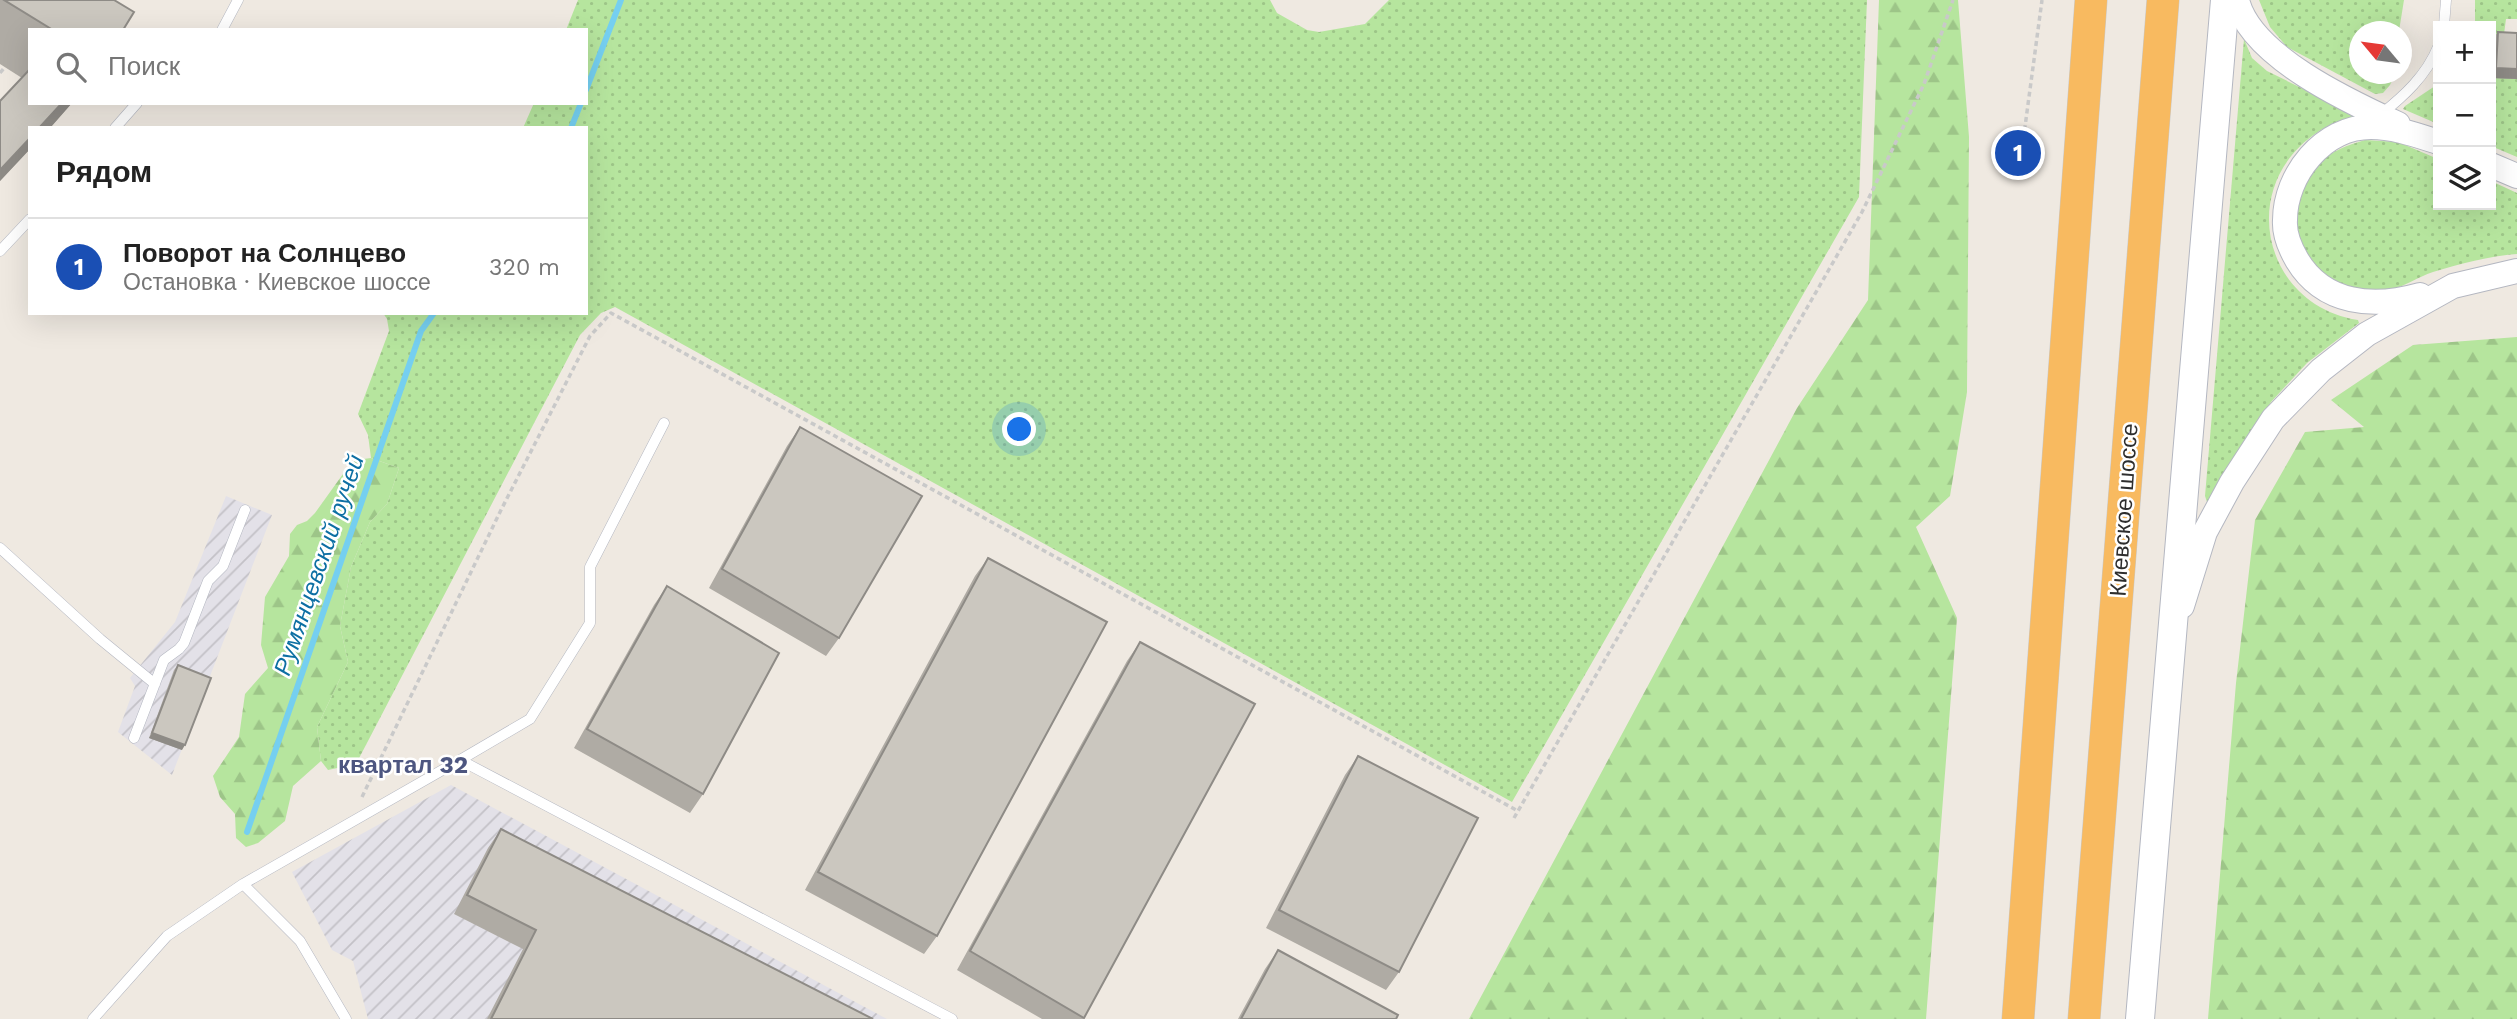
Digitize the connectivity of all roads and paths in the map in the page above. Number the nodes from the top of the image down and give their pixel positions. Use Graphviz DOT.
graph roads {
  1 [pos="238,0"];
  2 [pos="1953,0"];
  3 [pos="2042,0"];
  4 [pos="2091,0"];
  5 [pos="2163,0"];
  6 [pos="2225,0"];
  7 [pos="2237,0"];
  8 [pos="2446,0"];
  9 [pos="2444,21"];
  10 [pos="223,28"];
  11 [pos="2433,60"];
  12 [pos="5,67"];
  13 [pos="0,73"];
  14 [pos="135,105"];
  15 [pos="2379,115"];
  16 [pos="117,126"];
  17 [pos="2433,140"];
  18 [pos="2433,140"];
  19 [pos="2020,164"];
  20 [pos="2496,167"];
  21 [pos="2517,176"];
  22 [pos="28,221"];
  23 [pos="0,251"];
  24 [pos="2517,271"];
  25 [pos="2453,286"];
  26 [pos="664,423"];
  27 [pos="245,510"];
  28 [pos="0,548"];
  29 [pos="2169,662"];
  30 [pos="155,684"];
  31 [pos="134,738"];
  32 [pos="460,760"];
  33 [pos="1518,811"];
  34 [pos="1514,818"];
  35 [pos="349,824"];
  36 [pos="243,884"];
  37 [pos="93,1019"];
  38 [pos="346,1019"];
  39 [pos="952,1019"];
  40 [pos="2018,1019"];
  41 [pos="2084,1019"];
  42 [pos="2140,1019"];
  1 -- 10 [label="lane"];
  2 -- 33 [label="path"];
  3 -- 19 [label="path"];
  4 -- 40 [label="highway"];
  5 -- 41 [label="highway, Киевское шоссе"];
  6 -- 29 [label="main road"];
  7 -- 15 [label="street"];
  8 -- 9 [label="lane"];
  11 -- 15 [label="lane"];
  12 -- 13 [label="path"];
  14 -- 16 [label="lane"];
  15 -- 17 [label="street"];
  18 -- 25 [label="street"];
  20 -- 21 [label="street"];
  22 -- 23 [label="lane"];
  24 -- 25 [label="street"];
  25 -- 29 [label="street"];
  26 -- 32 [label="lane"];
  27 -- 30 [label="lane"];
  28 -- 30 [label="lane"];
  29 -- 42 [label="main road"];
  30 -- 31 [label="lane"];
  32 -- 35 [label="lane"];
  32 -- 39 [label="lane"];
  33 -- 34 [label="path"];
  33 -- 35 [label="path"];
  35 -- 36 [label="lane"];
  36 -- 37 [label="lane"];
  36 -- 38 [label="lane"];
}
